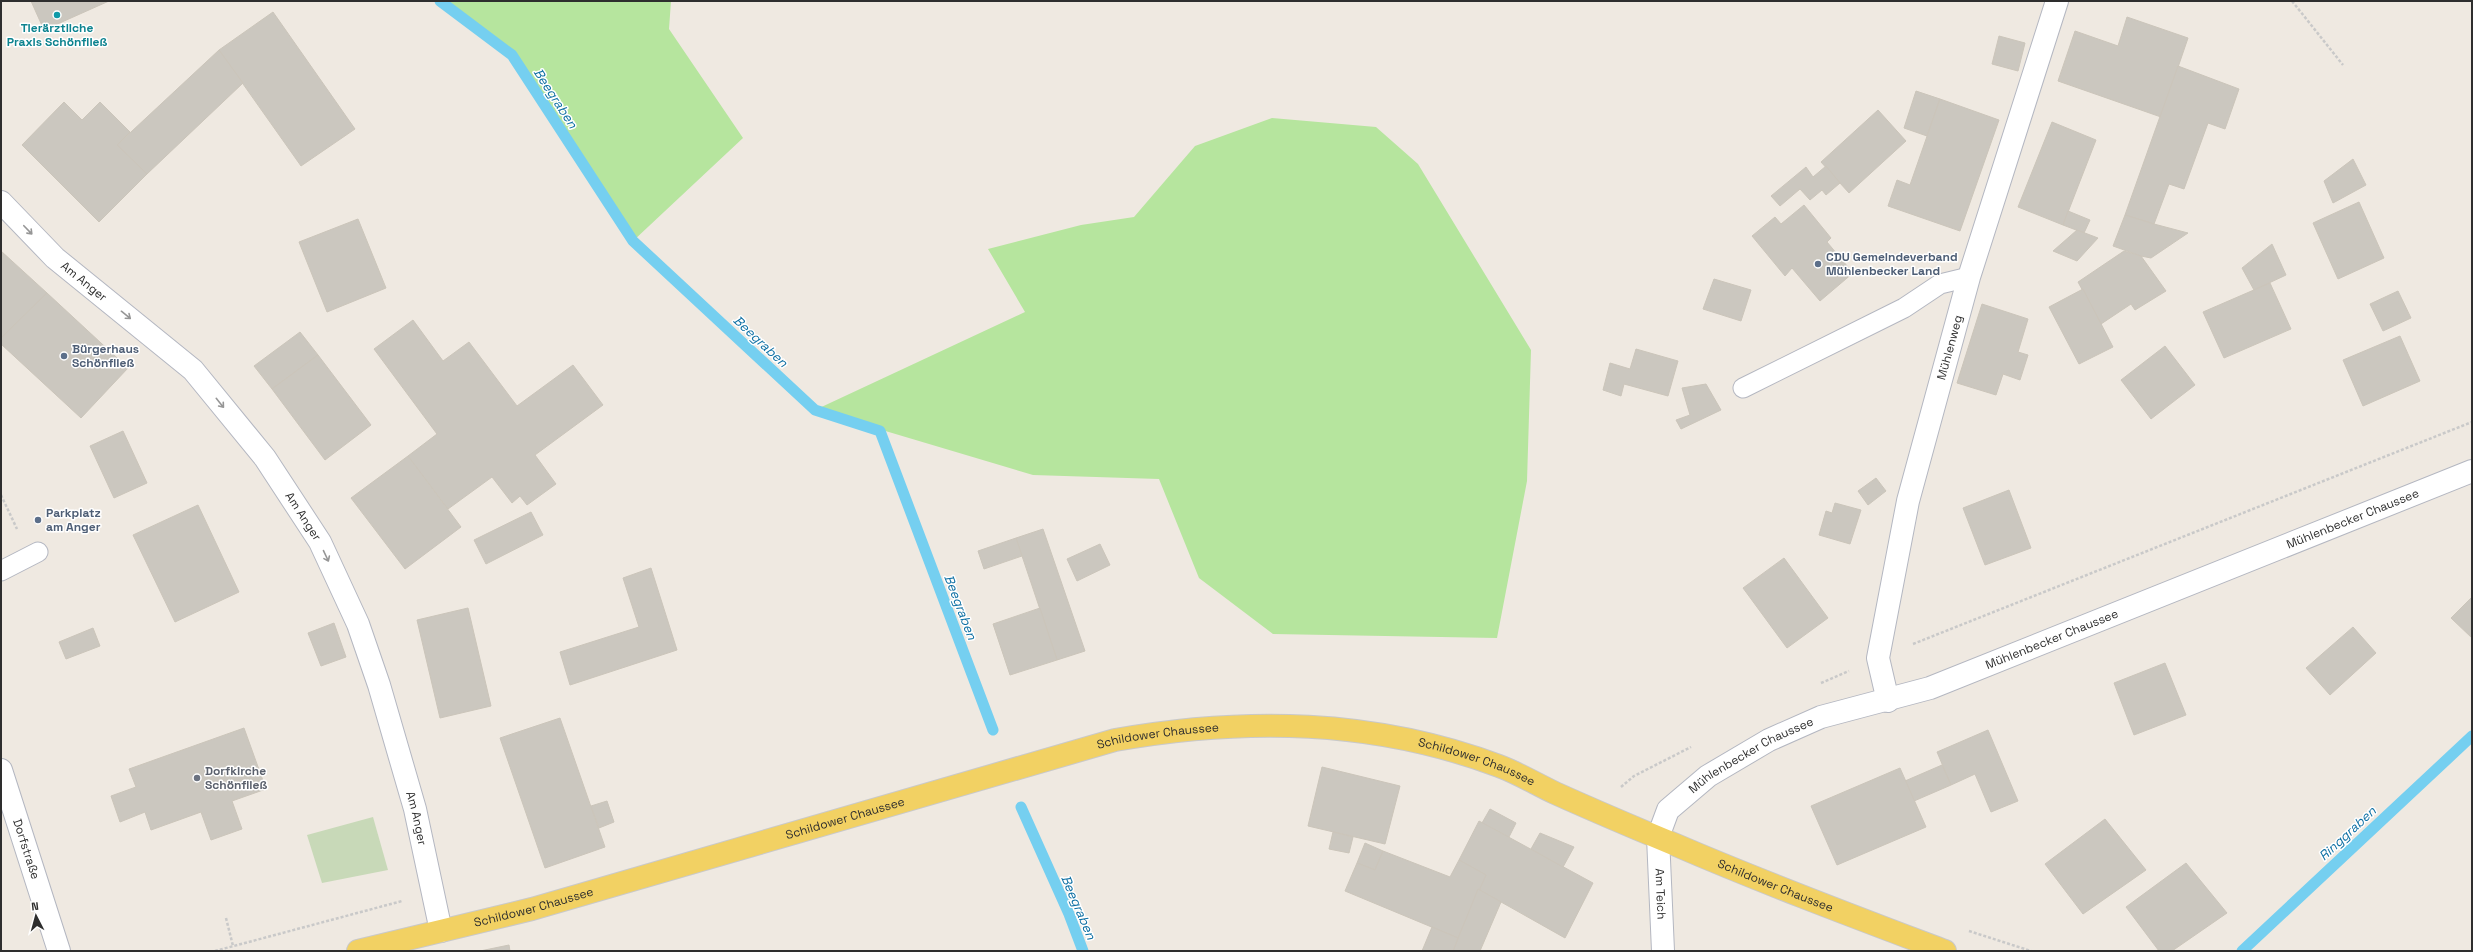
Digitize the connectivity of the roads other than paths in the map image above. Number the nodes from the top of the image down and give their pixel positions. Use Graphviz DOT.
graph roads {
  1 [pos="2057,1"];
  2 [pos="1,202"];
  3 [pos="1969,278"];
  4 [pos="1743,388"];
  5 [pos="2472,471"];
  6 [pos="34,555"];
  7 [pos="1,571"];
  8 [pos="1888,701"];
  9 [pos="1,770"];
  10 [pos="1658,837"];
  11 [pos="441,931"];
  12 [pos="58,951"];
  13 [pos="358,951"];
  14 [pos="1662,951"];
  15 [pos="1945,951"];
  1 -- 3 [label="street, Mühlenweg"];
  2 -- 11 [label="street, Am Anger, one-way"];
  3 -- 4 [label="lane"];
  3 -- 8 [label="street, Mühlenweg"];
  5 -- 8 [label="street, Mühlenbecker Chaussee"];
  6 -- 7 [label="lane"];
  8 -- 10 [label="street, Mühlenbecker Chaussee"];
  9 -- 12 [label="street, Dorfstraße"];
  10 -- 11 [label="main road, Schildower Chaussee"];
  10 -- 14 [label="street, Am Teich"];
  10 -- 15 [label="main road, Schildower Chaussee"];
  11 -- 13 [label="main road, Schildower Chaussee"];
}
